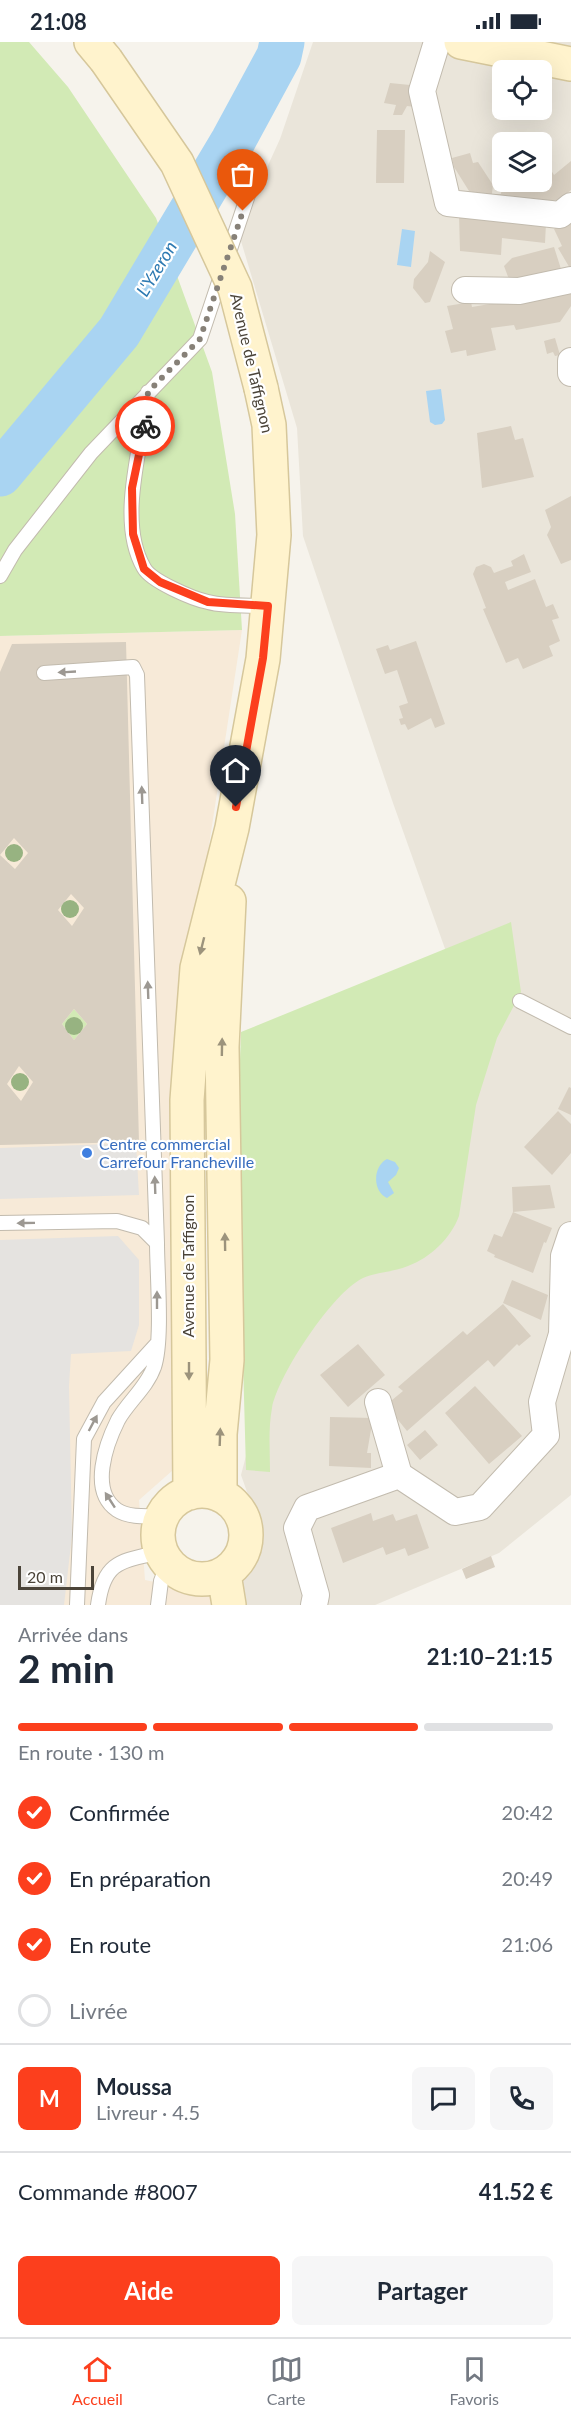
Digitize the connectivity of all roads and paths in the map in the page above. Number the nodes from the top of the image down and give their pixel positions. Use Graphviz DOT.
graph roads {
  1 [pos="437,42"];
  2 [pos="461,42"];
  3 [pos="99,51"];
  4 [pos="571,64"];
  5 [pos="257,168"];
  6 [pos="571,206"];
  7 [pos="571,280"];
  8 [pos="465,290"];
  9 [pos="571,361"];
  10 [pos="571,373"];
  11 [pos="148,392"];
  12 [pos="0,576"];
  13 [pos="268,606"];
  14 [pos="44,673"];
  15 [pos="520,1001"];
  16 [pos="571,1027"];
  17 [pos="0,1223"];
  18 [pos="571,1235"];
  19 [pos="157,1243"];
  20 [pos="157,1344"];
  21 [pos="378,1402"];
  22 [pos="399,1475"];
  23 [pos="205,1494"];
  24 [pos="162,1516"];
  25 [pos="179,1575"];
  26 [pos="226,1589"];
  27 [pos="77,1605"];
  28 [pos="98,1605"];
  29 [pos="158,1605"];
  30 [pos="314,1605"];
  1 -- 6 [label="street"];
  2 -- 4 [label="street"];
  3 -- 13 [label="street, Avenue de Taffignon, bridge"];
  5 -- 11 [label="lane"];
  7 -- 8 [label="street"];
  9 -- 10 [label="street"];
  11 -- 12 [label="lane"];
  11 -- 13 [label="lane"];
  13 -- 23 [label="street, Avenue de Taffignon"];
  19 -- 14 [label="lane, one-way"];
  15 -- 16 [label="lane"];
  19 -- 17 [label="lane, one-way"];
  18 -- 22 [label="street"];
  20 -- 19 [label="lane, one-way"];
  24 -- 20 [label="lane, one-way"];
  27 -- 20 [label="lane, one-way"];
  21 -- 22 [label="street"];
  22 -- 30 [label="street"];
  23 -- 24 [label="street"];
  23 -- 26 [label="street"];
  24 -- 25 [label="street"];
  25 -- 26 [label="street"];
  25 -- 28 [label="lane"];
  25 -- 29 [label="lane"];
}
